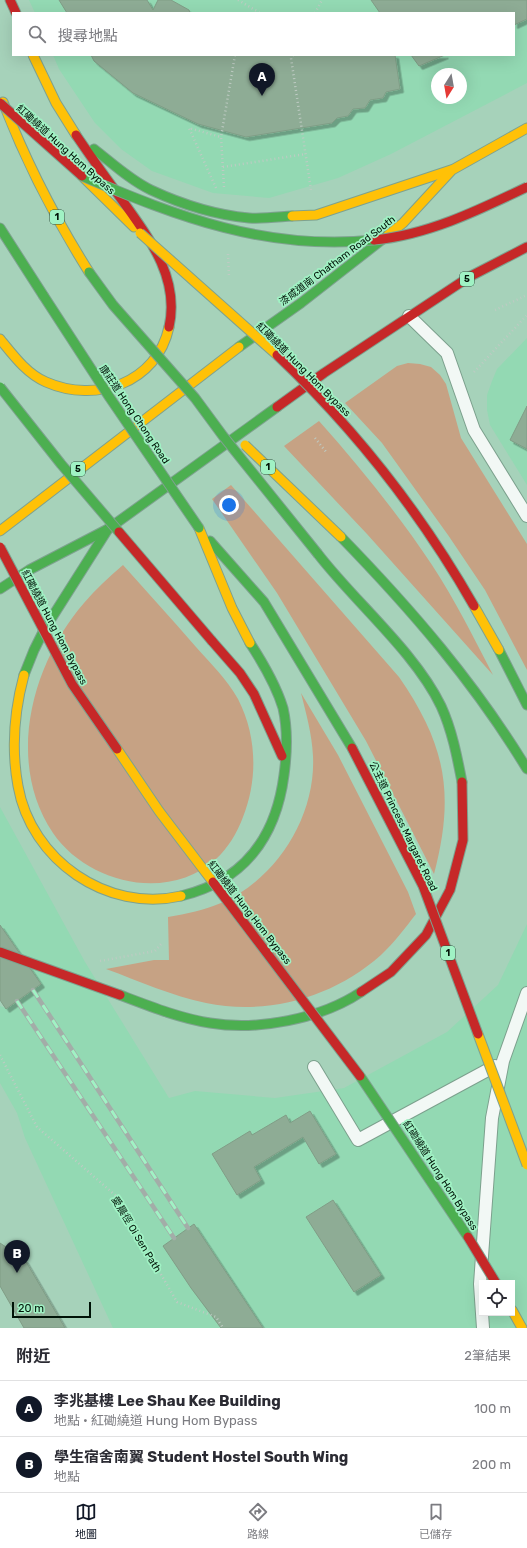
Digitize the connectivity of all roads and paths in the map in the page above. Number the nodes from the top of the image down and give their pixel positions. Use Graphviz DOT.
graph roads {
  1 [pos="10,0"];
  2 [pos="238,0"];
  3 [pos="322,0"];
  4 [pos="16,12"];
  5 [pos="258,12"];
  6 [pos="316,12"];
  7 [pos="33,56"];
  8 [pos="235,56"];
  9 [pos="292,56"];
  10 [pos="0,95"];
  11 [pos="0,103"];
  12 [pos="71,128"];
  13 [pos="527,128"];
  14 [pos="221,137"];
  15 [pos="306,154"];
  16 [pos="223,167"];
  17 [pos="452,170"];
  18 [pos="82,176"];
  19 [pos="224,187"];
  20 [pos="527,187"];
  21 [pos="216,189"];
  22 [pos="312,193"];
  23 [pos="0,228"];
  24 [pos="527,247"];
  25 [pos="527,295"];
  26 [pos="495,310"];
  27 [pos="527,315"];
  28 [pos="409,316"];
  29 [pos="0,339"];
  30 [pos="0,387"];
  31 [pos="460,387"];
  32 [pos="195,398"];
  33 [pos="316,438"];
  34 [pos="327,453"];
  35 [pos="527,516"];
  36 [pos="199,528"];
  37 [pos="108,529"];
  38 [pos="0,531"];
  39 [pos="0,547"];
  40 [pos="0,589"];
  41 [pos="264,602"];
  42 [pos="527,705"];
  43 [pos="284,763"];
  44 [pos="527,769"];
  45 [pos="161,944"];
  46 [pos="0,952"];
  47 [pos="99,961"];
  48 [pos="527,993"];
  49 [pos="0,1054"];
  50 [pos="503,1061"];
  51 [pos="314,1067"];
  52 [pos="527,1165"];
  53 [pos="494,1280"];
  54 [pos="515,1315"];
  55 [pos="223,1328"];
  56 [pos="483,1328"];
  57 [pos="522,1328"];
  1 -- 4 [label="main road"];
  2 -- 5 [label="path"];
  3 -- 6 [label="path"];
  7 -- 12 [label="main road"];
  8 -- 14 [label="path"];
  9 -- 15 [label="path"];
  10 -- 32 [label="main road, 1, bridge"];
  11 -- 18 [label="main road, 紅磡繞道 Hung Hom Bypass, bridge"];
  12 -- 17 [label="main road"];
  12 -- 29 [label="main road"];
  13 -- 17 [label="main road, 漆咸道南 Chatham Road South / 5"];
  14 -- 16 [label="path"];
  14 -- 21 [label="path"];
  15 -- 16 [label="path"];
  15 -- 22 [label="path"];
  16 -- 19 [label="path"];
  17 -- 38 [label="main road, 漆咸道南 Chatham Road South / 5"];
  18 -- 20 [label="main road, bridge"];
  18 -- 42 [label="main road, 紅磡繞道 Hung Hom Bypass, bridge"];
  23 -- 36 [label="main road, 康莊道 Hong Chong Road / 1, bridge"];
  24 -- 28 [label="main road, 5"];
  25 -- 26 [label="path"];
  27 -- 31 [label="path"];
  28 -- 31 [label="lane"];
  28 -- 37 [label="main road, 5"];
  30 -- 43 [label="main road, bridge"];
  31 -- 35 [label="lane"];
  32 -- 44 [label="main road, 1, bridge"];
  32 -- 46 [label="main road, bridge"];
  33 -- 34 [label="path"];
  36 -- 41 [label="main road, 康莊道 Hong Chong Road / 1"];
  36 -- 43 [label="main road"];
  37 -- 40 [label="main road, 5"];
  37 -- 43 [label="main road"];
  39 -- 53 [label="main road, 紅磡繞道 Hung Hom Bypass, bridge"];
  41 -- 52 [label="main road, 公主道 Princess Margaret Road / 1, bridge"];
  45 -- 47 [label="path"];
  48 -- 50 [label="lane"];
  49 -- 55 [label="path, 愛晨徑 Oi Sen Path"];
  50 -- 51 [label="lane"];
  50 -- 56 [label="lane"];
  54 -- 57 [label="main road"];
}
